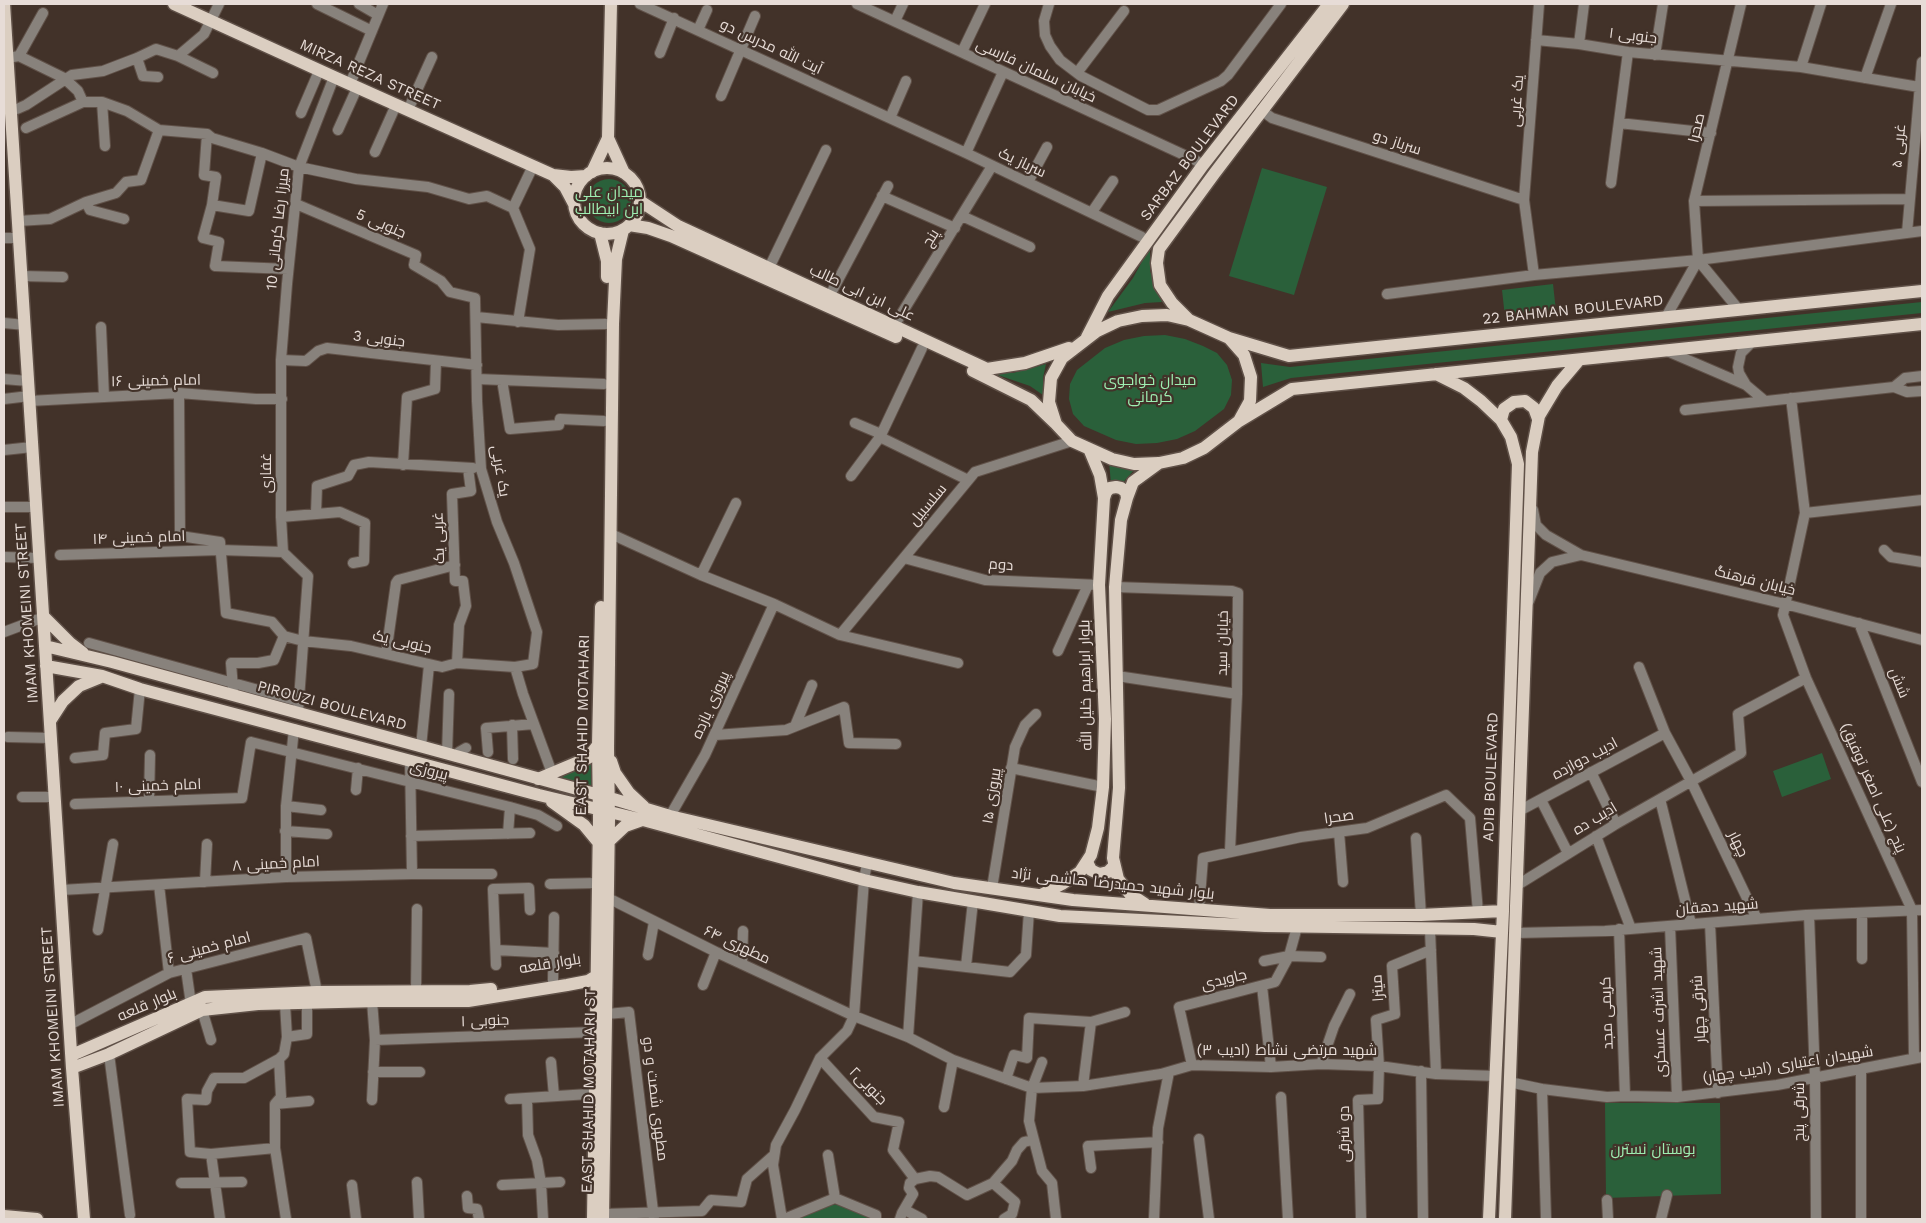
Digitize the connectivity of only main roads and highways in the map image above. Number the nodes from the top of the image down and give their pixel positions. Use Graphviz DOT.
graph roads {
  1 [pos="4,4"];
  2 [pos="174,4"];
  3 [pos="611,4"];
  4 [pos="1329,4"];
  5 [pos="1343,4"];
  6 [pos="4,23"];
  7 [pos="608,138"];
  8 [pos="8,144"];
  9 [pos="624,173"];
  10 [pos="589,174"];
  11 [pos="553,175"];
  12 [pos="640,201"];
  13 [pos="574,204"];
  14 [pos="626,228"];
  15 [pos="600,233"];
  16 [pos="1922,291"];
  17 [pos="1189,320"];
  18 [pos="1922,324"];
  19 [pos="1229,338"];
  20 [pos="1082,342"];
  21 [pos="1579,360"];
  22 [pos="1436,374"];
  23 [pos="1538,419"];
  24 [pos="1501,420"];
  25 [pos="1239,421"];
  26 [pos="1056,424"];
  27 [pos="1090,451"];
  28 [pos="1159,463"];
  29 [pos="1104,498"];
  30 [pos="1127,498"];
  31 [pos="44,616"];
  32 [pos="45,646"];
  33 [pos="90,656"];
  34 [pos="112,662"];
  35 [pos="46,666"];
  36 [pos="105,677"];
  37 [pos="50,722"];
  38 [pos="603,746"];
  39 [pos="536,778"];
  40 [pos="535,793"];
  41 [pos="604,796"];
  42 [pos="604,811"];
  43 [pos="644,814"];
  44 [pos="604,841"];
  45 [pos="1087,862"];
  46 [pos="1114,866"];
  47 [pos="1041,895"];
  48 [pos="1147,905"];
  49 [pos="1503,911"];
  50 [pos="1508,932"];
  51 [pos="596,976"];
  52 [pos="72,1062"];
  53 [pos="4,1216"];
  54 [pos="600,1218"];
  55 [pos="37,1219"];
  56 [pos="84,1219"];
  57 [pos="1489,1219"];
  58 [pos="1505,1219"];
  1 -- 6 [label="main road, IMAM KHOMEINI STREET"];
  2 -- 11 [label="main road, MIRZA REZA STREET"];
  3 -- 7 [label="main road"];
  4 -- 20 [label="main road, SARBAZ BOULEVARD"];
  5 -- 17 [label="main road, SARBAZ BOULEVARD"];
  6 -- 8 [label="main road, IMAM KHOMEINI STREET"];
  7 -- 9 [label="main road"];
  7 -- 10 [label="main road"];
  8 -- 31 [label="main road, IMAM KHOMEINI STREET"];
  9 -- 10 [label="main road"];
  9 -- 12 [label="main road"];
  10 -- 11 [label="main road"];
  10 -- 13 [label="main road"];
  11 -- 13 [label="main road"];
  12 -- 14 [label="main road"];
  12 -- 20 [label="main road, علی ابن ابی طالب"];
  13 -- 15 [label="main road"];
  14 -- 15 [label="main road"];
  14 -- 26 [label="main road, علی ابن ابی طالب"];
  14 -- 38 [label="main road, EAST SHAHID MOTAHARI"];
  15 -- 38 [label="main road, EAST SHAHID MOTAHARI"];
  16 -- 19 [label="main road, 22 BAHMAN BOULEVARD"];
  17 -- 19 [label="main road"];
  17 -- 20 [label="main road"];
  18 -- 21 [label="main road"];
  19 -- 25 [label="main road"];
  20 -- 26 [label="main road"];
  21 -- 22 [label="main road"];
  21 -- 23 [label="main road, ADIB BOULEVARD"];
  22 -- 24 [label="main road, ADIB BOULEVARD"];
  22 -- 25 [label="main road"];
  23 -- 24 [label="main road"];
  23 -- 50 [label="main road, ADIB BOULEVARD"];
  24 -- 49 [label="main road, ADIB BOULEVARD"];
  25 -- 28 [label="main road"];
  26 -- 27 [label="main road"];
  27 -- 28 [label="main road"];
  27 -- 29 [label="main road, بلوار ابراهیم خلیل الله"];
  28 -- 30 [label="main road, بلوار ابراهیم خلیل الله"];
  29 -- 30 [label="main road"];
  29 -- 45 [label="main road, بلوار ابراهیم خلیل الله"];
  30 -- 46 [label="main road, بلوار ابراهیم خلیل الله"];
  31 -- 32 [label="main road, IMAM KHOMEINI STREET"];
  31 -- 33 [label="main road"];
  32 -- 33 [label="main road, PIROUZI BOULEVARD"];
  32 -- 35 [label="main road, IMAM KHOMEINI STREET"];
  33 -- 34 [label="main road, PIROUZI BOULEVARD"];
  34 -- 36 [label="main road"];
  34 -- 39 [label="main road, PIROUZI BOULEVARD"];
  35 -- 36 [label="main road"];
  35 -- 37 [label="main road, IMAM KHOMEINI STREET"];
  36 -- 37 [label="main road"];
  36 -- 40 [label="main road"];
  37 -- 52 [label="main road, IMAM KHOMEINI STREET"];
  38 -- 39 [label="main road"];
  38 -- 41 [label="main road, EAST SHAHID MOTAHARI"];
  38 -- 43 [label="main road"];
  39 -- 40 [label="main road"];
  39 -- 41 [label="main road, PIROUZI BOULEVARD"];
  40 -- 42 [label="main road"];
  40 -- 44 [label="main road"];
  41 -- 42 [label="main road, EAST SHAHID MOTAHARI"];
  41 -- 43 [label="main road, بلوار شهید حمیدرضا هاشمی نژاد"];
  42 -- 43 [label="main road, بلوار شهید حمیدرضا هاشمی نژاد"];
  42 -- 44 [label="main road, EAST SHAHID MOTAHARI"];
  43 -- 44 [label="main road"];
  43 -- 47 [label="main road, بلوار شهید حمیدرضا هاشمی نژاد"];
  43 -- 50 [label="main road, بلوار شهید حمیدرضا هاشمی نژاد"];
  44 -- 51 [label="main road, EAST SHAHID MOTAHARI"];
  44 -- 54 [label="main road, EAST SHAHID MOTAHARI ST"];
  45 -- 46 [label="main road"];
  45 -- 47 [label="main road, بلوار ابراهیم خلیل الله"];
  46 -- 48 [label="main road, بلوار ابراهیم خلیل الله"];
  47 -- 48 [label="main road, بلوار شهید حمیدرضا هاشمی نژاد"];
  48 -- 49 [label="main road, بلوار شهید حمیدرضا هاشمی نژاد"];
  49 -- 50 [label="main road, ADIB BOULEVARD"];
  50 -- 57 [label="main road, ADIB BOULEVARD"];
  50 -- 58 [label="main road, ADIB BOULEVARD"];
  51 -- 52 [label="main road, بلوار قلعه"];
  51 -- 52 [label="main road, بلوار قلعه"];
  51 -- 54 [label="main road, EAST SHAHID MOTAHARI"];
  52 -- 56 [label="main road, IMAM KHOMEINI STREET"];
  53 -- 55 [label="main road"];
}
